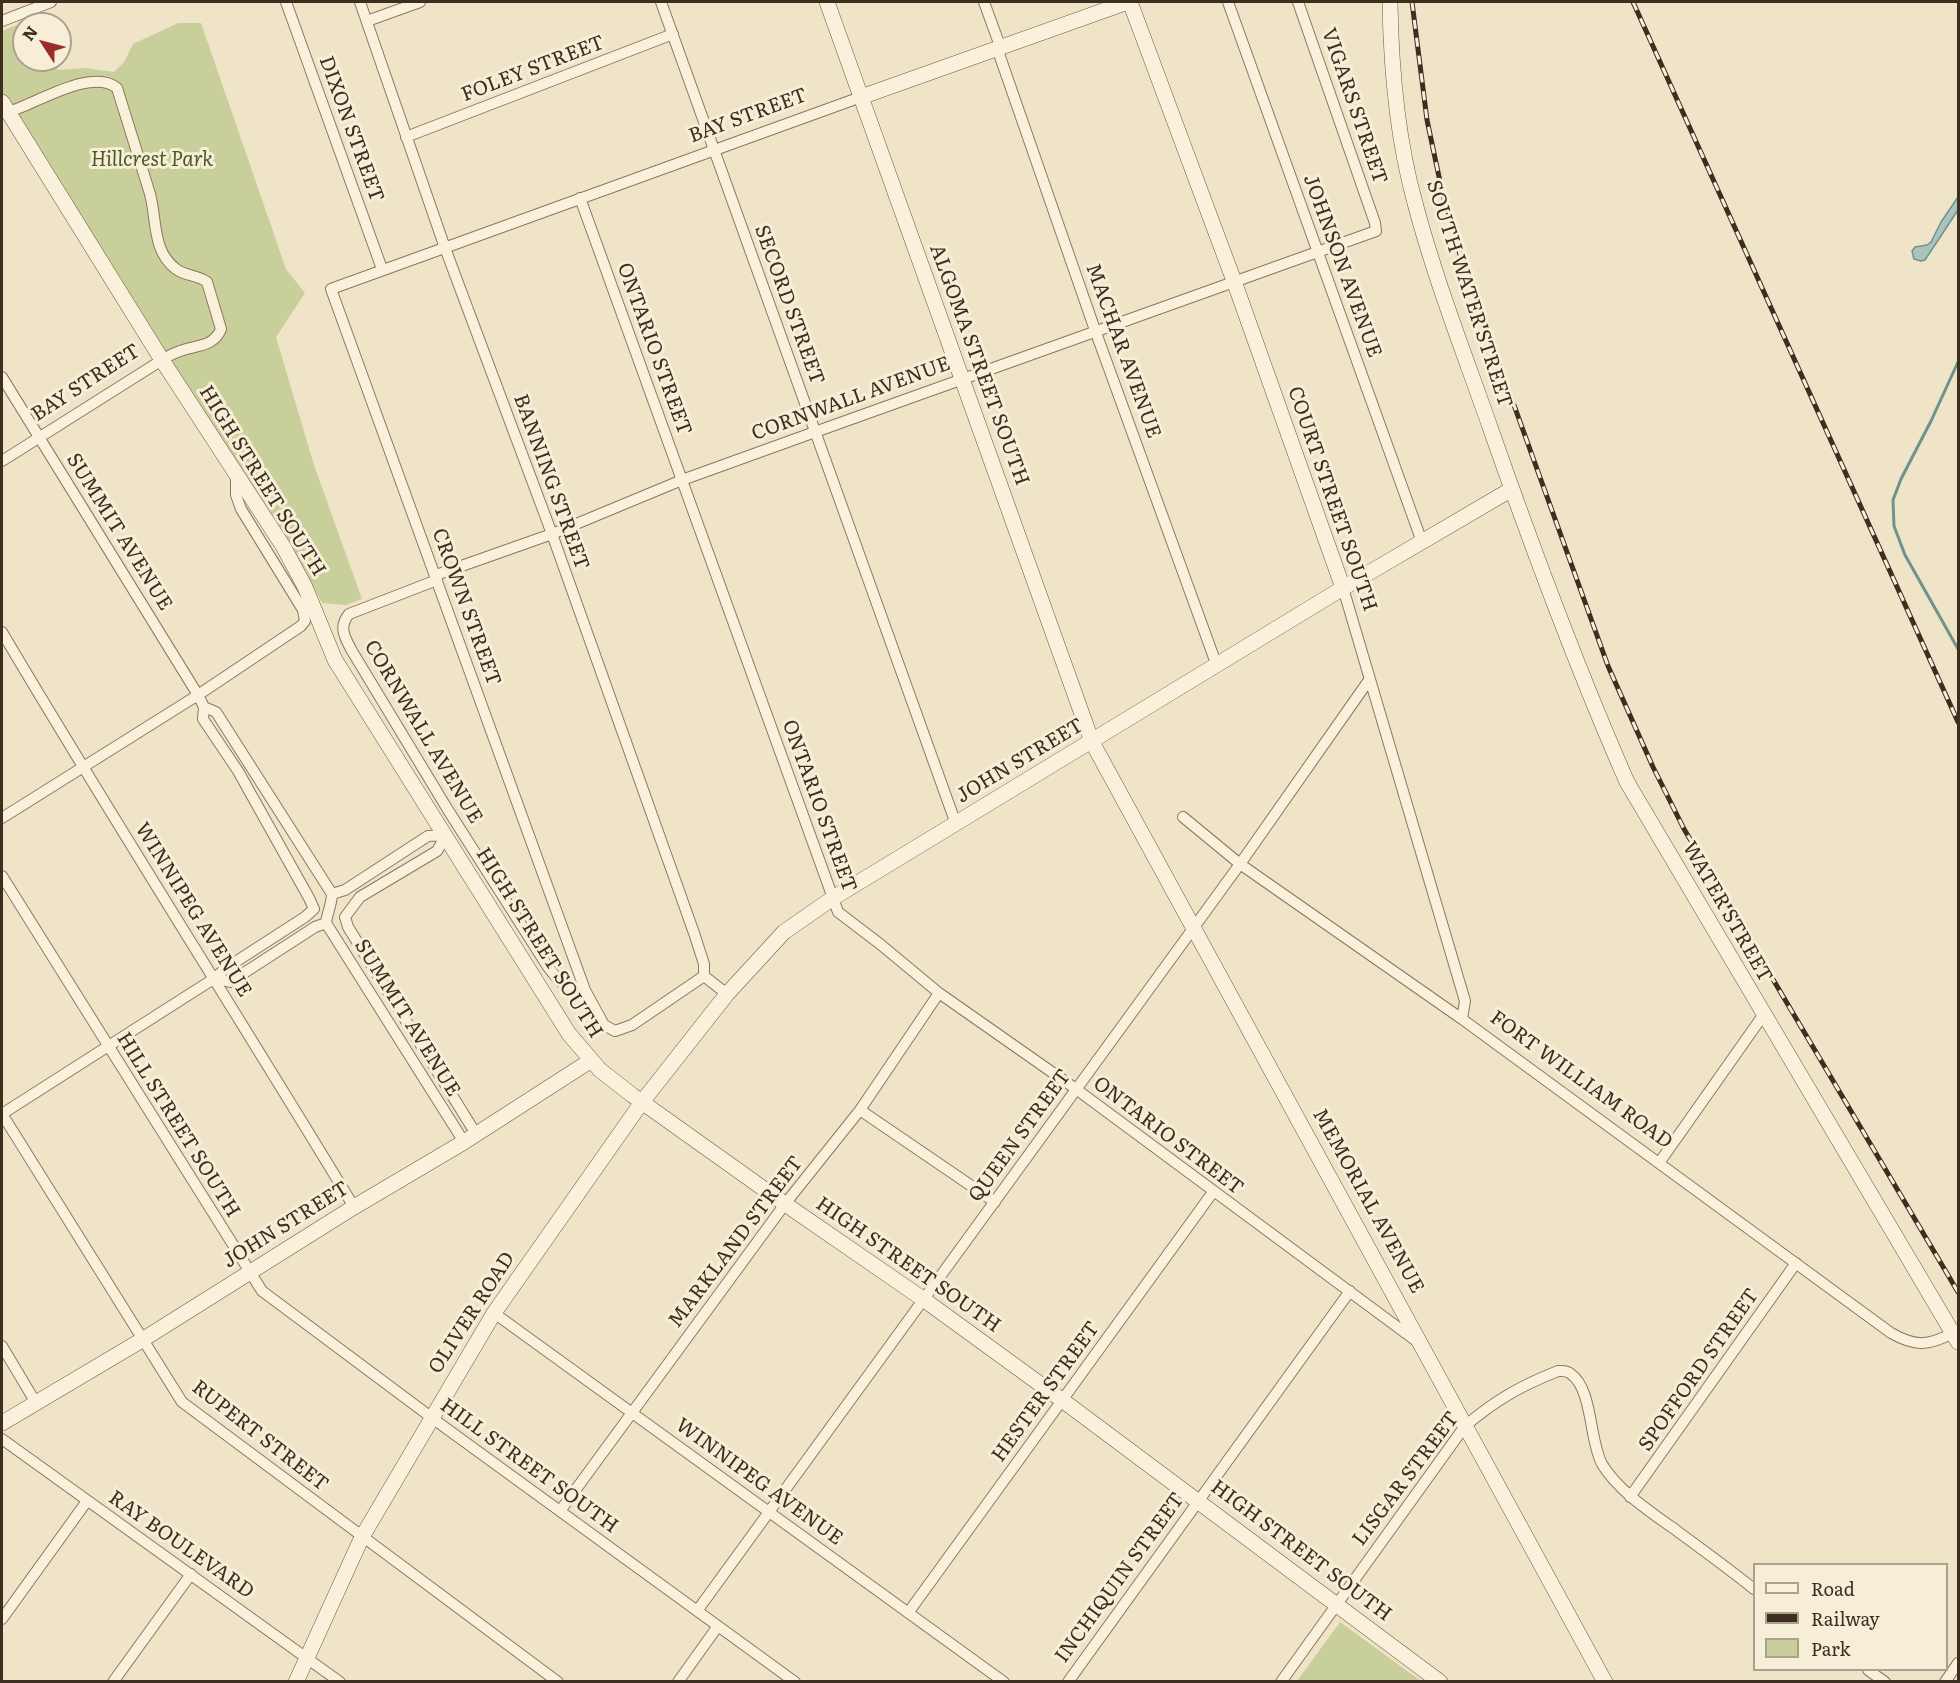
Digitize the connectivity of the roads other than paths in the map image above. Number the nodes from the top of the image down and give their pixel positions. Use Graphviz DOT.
graph roads {
  1 [pos="51,2"];
  2 [pos="285,2"];
  3 [pos="360,2"];
  4 [pos="420,2"];
  5 [pos="661,2"];
  6 [pos="827,2"];
  7 [pos="984,2"];
  8 [pos="1129,2"];
  9 [pos="1228,2"];
  10 [pos="1298,2"];
  11 [pos="1390,2"];
  12 [pos="2,21"];
  13 [pos="367,21"];
  14 [pos="673,34"];
  15 [pos="999,47"];
  16 [pos="861,97"];
  17 [pos="5,107"];
  18 [pos="406,137"];
  19 [pos="714,150"];
  20 [pos="580,198"];
  21 [pos="1376,223"];
  22 [pos="445,248"];
  23 [pos="1318,253"];
  24 [pos="382,269"];
  25 [pos="1234,281"];
  26 [pos="1095,330"];
  27 [pos="162,360"];
  28 [pos="2,377"];
  29 [pos="961,378"];
  30 [pos="815,432"];
  31 [pos="39,438"];
  32 [pos="2,461"];
  33 [pos="236,475"];
  34 [pos="682,480"];
  35 [pos="1512,489"];
  36 [pos="552,534"];
  37 [pos="1422,542"];
  38 [pos="437,578"];
  39 [pos="1343,588"];
  40 [pos="2,632"];
  41 [pos="1217,666"];
  42 [pos="1369,680"];
  43 [pos="198,695"];
  44 [pos="204,707"];
  45 [pos="1092,742"];
  46 [pos="250,764"];
  47 [pos="82,768"];
  48 [pos="238,771"];
  49 [pos="2,818"];
  50 [pos="1183,818"];
  51 [pos="956,824"];
  52 [pos="446,835"];
  53 [pos="1240,864"];
  54 [pos="2,876"];
  55 [pos="332,894"];
  56 [pos="833,898"];
  57 [pos="321,925"];
  58 [pos="1193,927"];
  59 [pos="704,976"];
  60 [pos="215,978"];
  61 [pos="585,990"];
  62 [pos="939,993"];
  63 [pos="727,994"];
  64 [pos="1764,1014"];
  65 [pos="1462,1019"];
  66 [pos="108,1047"];
  67 [pos="590,1061"];
  68 [pos="1076,1089"];
  69 [pos="642,1102"];
  70 [pos="860,1110"];
  71 [pos="2,1114"];
  72 [pos="470,1138"];
  73 [pos="1659,1163"];
  74 [pos="1213,1192"];
  75 [pos="995,1202"];
  76 [pos="785,1204"];
  77 [pos="354,1207"];
  78 [pos="1796,1263"];
  79 [pos="249,1273"];
  80 [pos="1350,1291"];
  81 [pos="923,1299"];
  82 [pos="494,1313"];
  83 [pos="1956,1338"];
  84 [pos="142,1340"];
  85 [pos="1423,1345"];
  86 [pos="2,1346"];
  87 [pos="1062,1400"];
  88 [pos="36,1403"];
  89 [pos="632,1412"];
  90 [pos="431,1417"];
  91 [pos="2,1423"];
  92 [pos="1465,1426"];
  93 [pos="2,1438"];
  94 [pos="1630,1497"];
  95 [pos="1198,1500"];
  96 [pos="87,1501"];
  97 [pos="560,1511"];
  98 [pos="770,1512"];
  99 [pos="362,1537"];
  100 [pos="191,1574"];
  101 [pos="1753,1587"];
  102 [pos="1337,1603"];
  103 [pos="697,1611"];
  104 [pos="908,1613"];
  105 [pos="2,1619"];
  106 [pos="718,1626"];
  107 [pos="308,1658"];
  108 [pos="1959,1663"];
  109 [pos="1869,1671"];
  110 [pos="113,1682"];
  111 [pos="296,1682"];
  112 [pos="340,1682"];
  113 [pos="558,1682"];
  114 [pos="678,1682"];
  115 [pos="795,1682"];
  116 [pos="1004,1682"];
  117 [pos="1068,1682"];
  118 [pos="1281,1682"];
  119 [pos="1440,1682"];
  120 [pos="1605,1682"];
  121 [pos="1885,1682"];
  122 [pos="1945,1682"];
  1 -- 12 [label="street"];
  2 -- 24 [label="street, DIXON STREET"];
  3 -- 13 [label="street, BANNING STREET"];
  4 -- 13 [label="street"];
  5 -- 14 [label="street, SECORD STREET"];
  6 -- 16 [label="main road, ALGOMA STREET SOUTH"];
  7 -- 15 [label="street, MACHAR AVENUE"];
  8 -- 15 [label="main road, BAY STREET"];
  8 -- 25 [label="main road, COURT STREET SOUTH"];
  9 -- 23 [label="street, JOHNSON AVENUE"];
  10 -- 21 [label="street, VIGARS STREET"];
  11 -- 35 [label="main road, SOUTH WATER STREET"];
  13 -- 18 [label="street, BANNING STREET"];
  14 -- 18 [label="street, FOLEY STREET"];
  14 -- 19 [label="street, SECORD STREET"];
  15 -- 16 [label="main road, BAY STREET"];
  15 -- 26 [label="street, MACHAR AVENUE"];
  16 -- 19 [label="street, BAY STREET"];
  16 -- 29 [label="main road, ALGOMA STREET SOUTH"];
  17 -- 27 [label="main road, HIGH STREET SOUTH"];
  17 -- 27 [label="street, BAY STREET"];
  18 -- 22 [label="street, BANNING STREET"];
  19 -- 20 [label="street, BAY STREET"];
  19 -- 30 [label="street, SECORD STREET"];
  20 -- 22 [label="street, BAY STREET"];
  20 -- 34 [label="street, ONTARIO STREET"];
  21 -- 23 [label="street, CORNWALL AVENUE"];
  22 -- 24 [label="street, BAY STREET"];
  22 -- 36 [label="street, BANNING STREET"];
  23 -- 25 [label="street, CORNWALL AVENUE"];
  23 -- 37 [label="street, JOHNSON AVENUE"];
  24 -- 38 [label="street, CROWN STREET"];
  25 -- 26 [label="street, CORNWALL AVENUE"];
  25 -- 39 [label="main road, COURT STREET SOUTH"];
  26 -- 29 [label="street, CORNWALL AVENUE"];
  26 -- 41 [label="street, MACHAR AVENUE"];
  27 -- 31 [label="street, BAY STREET"];
  27 -- 33 [label="main road, HIGH STREET SOUTH"];
  28 -- 31 [label="street, SUMMIT AVENUE"];
  29 -- 30 [label="street, CORNWALL AVENUE"];
  29 -- 45 [label="main road, ALGOMA STREET SOUTH"];
  30 -- 34 [label="street, CORNWALL AVENUE"];
  30 -- 51 [label="street, SECORD STREET"];
  31 -- 32 [label="street, BAY STREET"];
  31 -- 43 [label="street, SUMMIT AVENUE"];
  33 -- 43 [label="street"];
  33 -- 52 [label="main road, HIGH STREET SOUTH"];
  34 -- 36 [label="street, CORNWALL AVENUE"];
  34 -- 56 [label="street, ONTARIO STREET"];
  35 -- 37 [label="main road, JOHN STREET"];
  35 -- 64 [label="main road, WATER STREET"];
  36 -- 38 [label="street, CORNWALL AVENUE"];
  36 -- 59 [label="street, BANNING STREET"];
  37 -- 39 [label="main road, JOHN STREET"];
  38 -- 61 [label="street, CROWN STREET"];
  38 -- 61 [label="street, CORNWALL AVENUE"];
  39 -- 41 [label="main road, JOHN STREET"];
  39 -- 42 [label="street, COURT STREET SOUTH"];
  40 -- 47 [label="street, WINNIPEG AVENUE"];
  41 -- 45 [label="main road, JOHN STREET"];
  42 -- 53 [label="street, QUEEN STREET"];
  42 -- 65 [label="street, COURT STREET SOUTH"];
  43 -- 44 [label="street, SUMMIT AVENUE"];
  43 -- 47 [label="street"];
  44 -- 46 [label="street, SUMMIT AVENUE"];
  44 -- 48 [label="street, SUMMIT AVENUE"];
  45 -- 51 [label="main road, JOHN STREET"];
  45 -- 58 [label="main road, MEMORIAL AVENUE"];
  46 -- 48 [label="street"];
  46 -- 55 [label="street, SUMMIT AVENUE"];
  47 -- 49 [label="street"];
  47 -- 60 [label="street, WINNIPEG AVENUE"];
  48 -- 60 [label="street, SUMMIT AVENUE"];
  50 -- 53 [label="street, FORT WILLIAM ROAD"];
  51 -- 56 [label="main road, JOHN STREET"];
  52 -- 55 [label="street"];
  52 -- 67 [label="main road, HIGH STREET SOUTH"];
  52 -- 72 [label="street, SUMMIT AVENUE"];
  53 -- 58 [label="street, QUEEN STREET"];
  53 -- 65 [label="street, FORT WILLIAM ROAD"];
  54 -- 66 [label="street, HILL STREET SOUTH"];
  55 -- 57 [label="street"];
  56 -- 62 [label="street, ONTARIO STREET"];
  56 -- 63 [label="main road, JOHN STREET"];
  57 -- 60 [label="street"];
  57 -- 72 [label="street, SUMMIT AVENUE"];
  58 -- 68 [label="street, QUEEN STREET"];
  58 -- 85 [label="main road, MEMORIAL AVENUE"];
  59 -- 61 [label="street"];
  59 -- 63 [label="street"];
  60 -- 66 [label="street"];
  60 -- 77 [label="street, WINNIPEG AVENUE"];
  62 -- 68 [label="street, ONTARIO STREET"];
  62 -- 70 [label="street, MARKLAND STREET"];
  63 -- 69 [label="main road, OLIVER ROAD"];
  64 -- 73 [label="street"];
  64 -- 83 [label="main road, WATER STREET"];
  65 -- 73 [label="street, FORT WILLIAM ROAD"];
  66 -- 71 [label="street"];
  66 -- 79 [label="street, HILL STREET SOUTH"];
  67 -- 69 [label="main road, HIGH STREET SOUTH"];
  67 -- 72 [label="main road, JOHN STREET"];
  68 -- 74 [label="street, ONTARIO STREET"];
  68 -- 75 [label="street, QUEEN STREET"];
  69 -- 76 [label="main road, HIGH STREET SOUTH"];
  69 -- 82 [label="main road, OLIVER ROAD"];
  70 -- 75 [label="street"];
  70 -- 76 [label="street, MARKLAND STREET"];
  71 -- 84 [label="street, RUPERT STREET"];
  72 -- 77 [label="main road, JOHN STREET"];
  73 -- 78 [label="street, FORT WILLIAM ROAD"];
  74 -- 80 [label="street, ONTARIO STREET"];
  74 -- 87 [label="street, HESTER STREET"];
  75 -- 81 [label="street, QUEEN STREET"];
  76 -- 81 [label="main road, HIGH STREET SOUTH"];
  76 -- 89 [label="street, MARKLAND STREET"];
  77 -- 79 [label="main road, JOHN STREET"];
  78 -- 83 [label="street, FORT WILLIAM ROAD"];
  78 -- 94 [label="street, SPOFFORD STREET"];
  79 -- 84 [label="main road, JOHN STREET"];
  79 -- 90 [label="street, HILL STREET SOUTH"];
  80 -- 85 [label="street, ONTARIO STREET"];
  80 -- 95 [label="street, INCHIQUIN STREET"];
  81 -- 87 [label="main road, HIGH STREET SOUTH"];
  81 -- 98 [label="street, QUEEN STREET"];
  82 -- 89 [label="street, WINNIPEG AVENUE"];
  82 -- 90 [label="main road, OLIVER ROAD"];
  84 -- 88 [label="main road, JOHN STREET"];
  84 -- 99 [label="street, RUPERT STREET"];
  85 -- 92 [label="main road, MEMORIAL AVENUE"];
  86 -- 88 [label="street"];
  87 -- 95 [label="main road, HIGH STREET SOUTH"];
  87 -- 104 [label="street, HESTER STREET"];
  88 -- 91 [label="main road, JOHN STREET"];
  89 -- 97 [label="street, MARKLAND STREET"];
  89 -- 98 [label="street, WINNIPEG AVENUE"];
  90 -- 97 [label="street, HILL STREET SOUTH"];
  90 -- 99 [label="main road, OLIVER ROAD"];
  92 -- 94 [label="street, LISGAR STREET"];
  92 -- 102 [label="street, LISGAR STREET"];
  92 -- 120 [label="main road, MEMORIAL AVENUE"];
  93 -- 96 [label="street, RAY BOULEVARD"];
  94 -- 101 [label="street"];
  95 -- 102 [label="main road, HIGH STREET SOUTH"];
  95 -- 117 [label="street, INCHIQUIN STREET"];
  96 -- 100 [label="street, RAY BOULEVARD"];
  96 -- 105 [label="street"];
  97 -- 103 [label="street, HILL STREET SOUTH"];
  98 -- 103 [label="street, QUEEN STREET"];
  98 -- 104 [label="street, WINNIPEG AVENUE"];
  99 -- 107 [label="main road, OLIVER ROAD"];
  99 -- 113 [label="street, RUPERT STREET"];
  100 -- 107 [label="street, RAY BOULEVARD"];
  100 -- 110 [label="street"];
  102 -- 118 [label="street, LISGAR STREET"];
  102 -- 119 [label="main road, HIGH STREET SOUTH"];
  103 -- 106 [label="street, HILL STREET SOUTH"];
  104 -- 116 [label="street, WINNIPEG AVENUE"];
  106 -- 114 [label="street"];
  106 -- 115 [label="street, HILL STREET SOUTH"];
  107 -- 111 [label="main road, OLIVER ROAD"];
  107 -- 112 [label="street, RAY BOULEVARD"];
  108 -- 122 [label="street"];
  109 -- 121 [label="street"];
}
